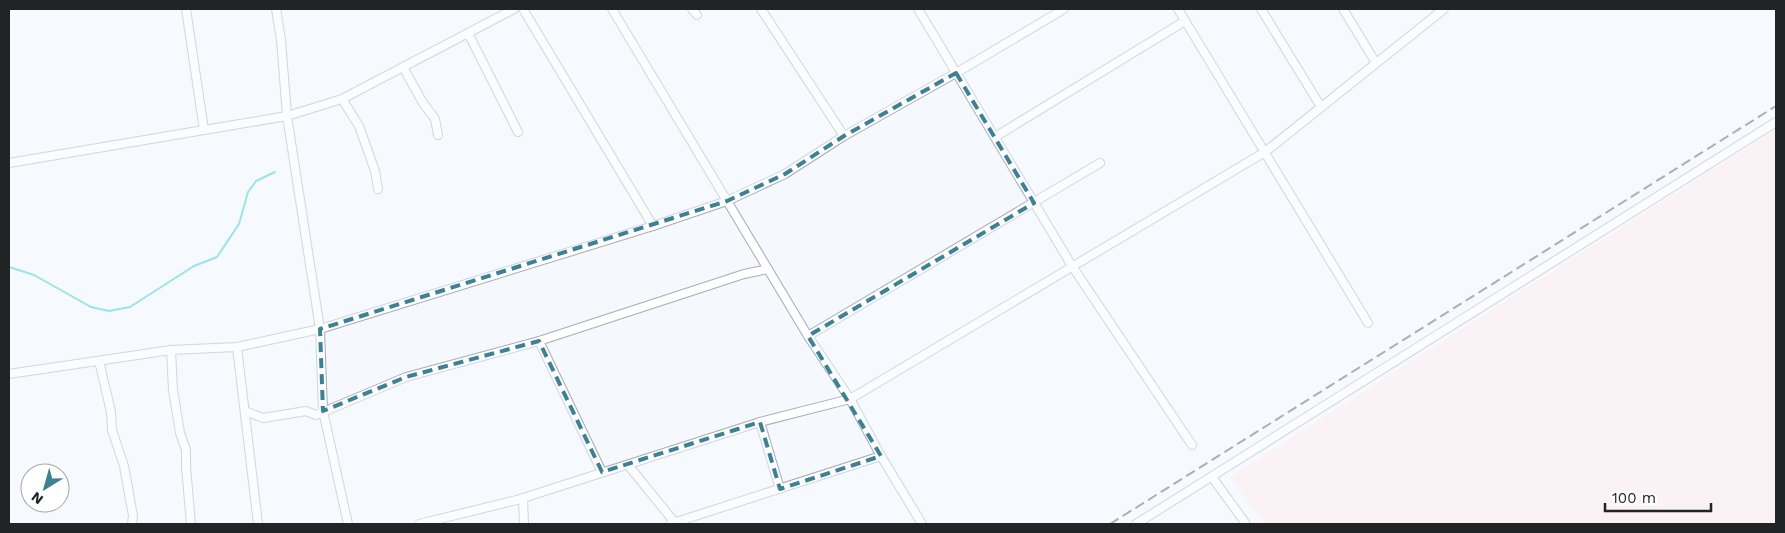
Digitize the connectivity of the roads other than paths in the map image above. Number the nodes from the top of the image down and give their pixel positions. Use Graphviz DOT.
graph roads {
  1 [pos="186,9"];
  2 [pos="276,9"];
  3 [pos="514,9"];
  4 [pos="523,9"];
  5 [pos="612,9"];
  6 [pos="761,9"];
  7 [pos="918,9"];
  8 [pos="1064,9"];
  9 [pos="1178,9"];
  10 [pos="1261,9"];
  11 [pos="1343,9"];
  12 [pos="1430,9"];
  13 [pos="1444,9"];
  14 [pos="1434,16"];
  15 [pos="1185,21"];
  16 [pos="468,33"];
  17 [pos="1376,63"];
  18 [pos="403,67"];
  19 [pos="956,73"];
  20 [pos="342,99"];
  21 [pos="1321,107"];
  22 [pos="287,116"];
  23 [pos="1776,122"];
  24 [pos="204,130"];
  25 [pos="518,132"];
  26 [pos="438,135"];
  27 [pos="844,136"];
  28 [pos="995,138"];
  29 [pos="1264,152"];
  30 [pos="9,163"];
  31 [pos="1100,163"];
  32 [pos="378,190"];
  33 [pos="728,201"];
  34 [pos="1034,203"];
  35 [pos="653,226"];
  36 [pos="1072,266"];
  37 [pos="768,269"];
  38 [pos="1368,323"];
  39 [pos="320,329"];
  40 [pos="808,336"];
  41 [pos="539,341"];
  42 [pos="237,347"];
  43 [pos="172,350"];
  44 [pos="99,361"];
  45 [pos="9,374"];
  46 [pos="850,399"];
  47 [pos="245,411"];
  48 [pos="323,411"];
  49 [pos="760,422"];
  50 [pos="1192,445"];
  51 [pos="881,456"];
  52 [pos="628,465"];
  53 [pos="602,472"];
  54 [pos="1212,477"];
  55 [pos="780,489"];
  56 [pos="522,498"];
  57 [pos="132,524"];
  58 [pos="191,524"];
  59 [pos="258,524"];
  60 [pos="348,524"];
  61 [pos="419,524"];
  62 [pos="524,524"];
  63 [pos="674,524"];
  64 [pos="922,524"];
  65 [pos="1136,524"];
  66 [pos="1246,524"];
  1 -- 24 [label="street"];
  2 -- 22 [label="street"];
  3 -- 16 [label="street"];
  4 -- 35 [label="street"];
  5 -- 33 [label="street"];
  6 -- 27 [label="street"];
  7 -- 19 [label="street"];
  8 -- 19 [label="street"];
  9 -- 15 [label="street"];
  10 -- 21 [label="street"];
  11 -- 17 [label="street"];
  12 -- 14 [label="street"];
  13 -- 14 [label="street"];
  14 -- 17 [label="street"];
  15 -- 28 [label="street"];
  15 -- 29 [label="street"];
  16 -- 18 [label="street"];
  16 -- 25 [label="street"];
  17 -- 21 [label="street"];
  18 -- 20 [label="street"];
  18 -- 26 [label="street"];
  19 -- 27 [label="street"];
  19 -- 28 [label="street"];
  20 -- 22 [label="street"];
  20 -- 32 [label="street"];
  21 -- 29 [label="street"];
  22 -- 24 [label="street"];
  22 -- 39 [label="street"];
  23 -- 54 [label="street"];
  24 -- 30 [label="street"];
  27 -- 33 [label="street"];
  28 -- 34 [label="street"];
  29 -- 36 [label="street"];
  29 -- 38 [label="street"];
  31 -- 34 [label="street"];
  33 -- 35 [label="street"];
  33 -- 37 [label="street"];
  34 -- 36 [label="street"];
  34 -- 40 [label="street"];
  35 -- 39 [label="street"];
  36 -- 46 [label="street"];
  36 -- 50 [label="street"];
  37 -- 40 [label="street"];
  37 -- 41 [label="street"];
  39 -- 42 [label="street"];
  39 -- 48 [label="street"];
  40 -- 46 [label="street"];
  41 -- 48 [label="street"];
  41 -- 53 [label="street"];
  42 -- 43 [label="street"];
  42 -- 47 [label="street"];
  43 -- 44 [label="street"];
  43 -- 58 [label="street"];
  44 -- 45 [label="street"];
  44 -- 57 [label="street"];
  46 -- 49 [label="street"];
  46 -- 51 [label="street"];
  47 -- 48 [label="street"];
  47 -- 59 [label="street"];
  48 -- 60 [label="street"];
  49 -- 52 [label="street"];
  49 -- 55 [label="street"];
  51 -- 55 [label="street"];
  51 -- 64 [label="street"];
  52 -- 53 [label="street"];
  52 -- 63 [label="street"];
  53 -- 56 [label="street"];
  54 -- 65 [label="street"];
  54 -- 66 [label="street"];
  55 -- 63 [label="street"];
  56 -- 61 [label="street"];
  56 -- 62 [label="street"];
}
